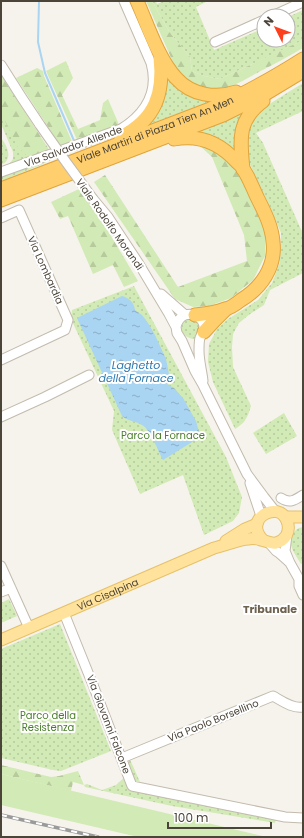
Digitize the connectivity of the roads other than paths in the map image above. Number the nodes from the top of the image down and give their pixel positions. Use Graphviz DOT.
graph roads {
  1 [pos="124,1"];
  2 [pos="137,1"];
  3 [pos="303,2"];
  4 [pos="290,8"];
  5 [pos="256,24"];
  6 [pos="215,42"];
  7 [pos="160,53"];
  8 [pos="303,59"];
  9 [pos="1,65"];
  10 [pos="303,71"];
  11 [pos="283,84"];
  12 [pos="259,85"];
  13 [pos="147,145"];
  14 [pos="86,156"];
  15 [pos="244,169"];
  16 [pos="1,172"];
  17 [pos="1,189"];
  18 [pos="1,200"];
  19 [pos="1,218"];
  20 [pos="151,285"];
  21 [pos="226,309"];
  22 [pos="190,315"];
  23 [pos="176,327"];
  24 [pos="202,335"];
  25 [pos="182,340"];
  26 [pos="1,360"];
  27 [pos="89,375"];
  28 [pos="203,385"];
  29 [pos="1,417"];
  30 [pos="247,474"];
  31 [pos="303,495"];
  32 [pos="281,498"];
  33 [pos="303,516"];
  34 [pos="259,520"];
  35 [pos="284,522"];
  36 [pos="303,522"];
  37 [pos="266,541"];
  38 [pos="214,548"];
  39 [pos="290,563"];
  40 [pos="1,566"];
  41 [pos="301,581"];
  42 [pos="11,588"];
  43 [pos="1,592"];
  44 [pos="303,595"];
  45 [pos="64,614"];
  46 [pos="29,628"];
  47 [pos="1,640"];
  48 [pos="303,707"];
  49 [pos="122,758"];
  50 [pos="303,818"];
  1 -- 16 [label="street, Via Salvador Allende"];
  2 -- 7 [label="highway"];
  3 -- 4 [label="street"];
  5 -- 6 [label="street"];
  7 -- 12 [label="highway"];
  7 -- 14 [label="highway"];
  8 -- 12 [label="highway, Viale Martiri di Piazza Tien An Men"];
  9 -- 20 [label="street, Viale Rodolfo Morandi, bridge"];
  10 -- 11 [label="highway, Viale Martiri di Piazza Tien An Men"];
  11 -- 13 [label="highway, Viale Martiri di Piazza Tien An Men"];
  11 -- 15 [label="highway"];
  12 -- 14 [label="highway, Viale Martiri di Piazza Tien An Men"];
  13 -- 15 [label="highway"];
  13 -- 18 [label="highway, Viale Martiri di Piazza Tien An Men"];
  14 -- 17 [label="highway, Viale Martiri di Piazza Tien An Men"];
  15 -- 21 [label="highway"];
  19 -- 26 [label="street, Via Lombardia"];
  20 -- 22 [label="street, Viale Rodolfo Morandi"];
  20 -- 23 [label="street, Viale Rodolfo Morandi"];
  21 -- 22 [label="highway"];
  21 -- 24 [label="highway"];
  22 -- 23 [label="street"];
  22 -- 24 [label="street, Viale Rodolfo Morandi"];
  23 -- 25 [label="street, Viale Rodolfo Morandi"];
  24 -- 25 [label="street"];
  24 -- 28 [label="street, Viale Rodolfo Morandi"];
  25 -- 28 [label="street, Viale Rodolfo Morandi"];
  27 -- 29 [label="street"];
  28 -- 30 [label="street, Viale Rodolfo Morandi"];
  30 -- 34 [label="street, Viale Rodolfo Morandi"];
  30 -- 35 [label="street, Viale Rodolfo Morandi"];
  31 -- 32 [label="street"];
  33 -- 35 [label="main road, Via Cisalpina"];
  34 -- 35 [label="main road, Via Cisalpina"];
  34 -- 37 [label="main road"];
  34 -- 38 [label="main road, Via Cisalpina"];
  35 -- 36 [label="main road, Via Cisalpina"];
  35 -- 37 [label="main road, Via Cisalpina"];
  35 -- 39 [label="street"];
  37 -- 38 [label="main road, Via Cisalpina"];
  37 -- 39 [label="street"];
  38 -- 45 [label="main road, Via Cisalpina"];
  39 -- 41 [label="street"];
  40 -- 42 [label="street"];
  41 -- 44 [label="street"];
  42 -- 43 [label="street"];
  42 -- 46 [label="street"];
  45 -- 46 [label="main road, Via Cisalpina"];
  45 -- 49 [label="street, Via Giovanni Falcone"];
  46 -- 47 [label="main road, Via Cisalpina"];
  48 -- 49 [label="street, Via Paolo Borsellino"];
  49 -- 50 [label="street, Via Giovanni Falcone"];
}
